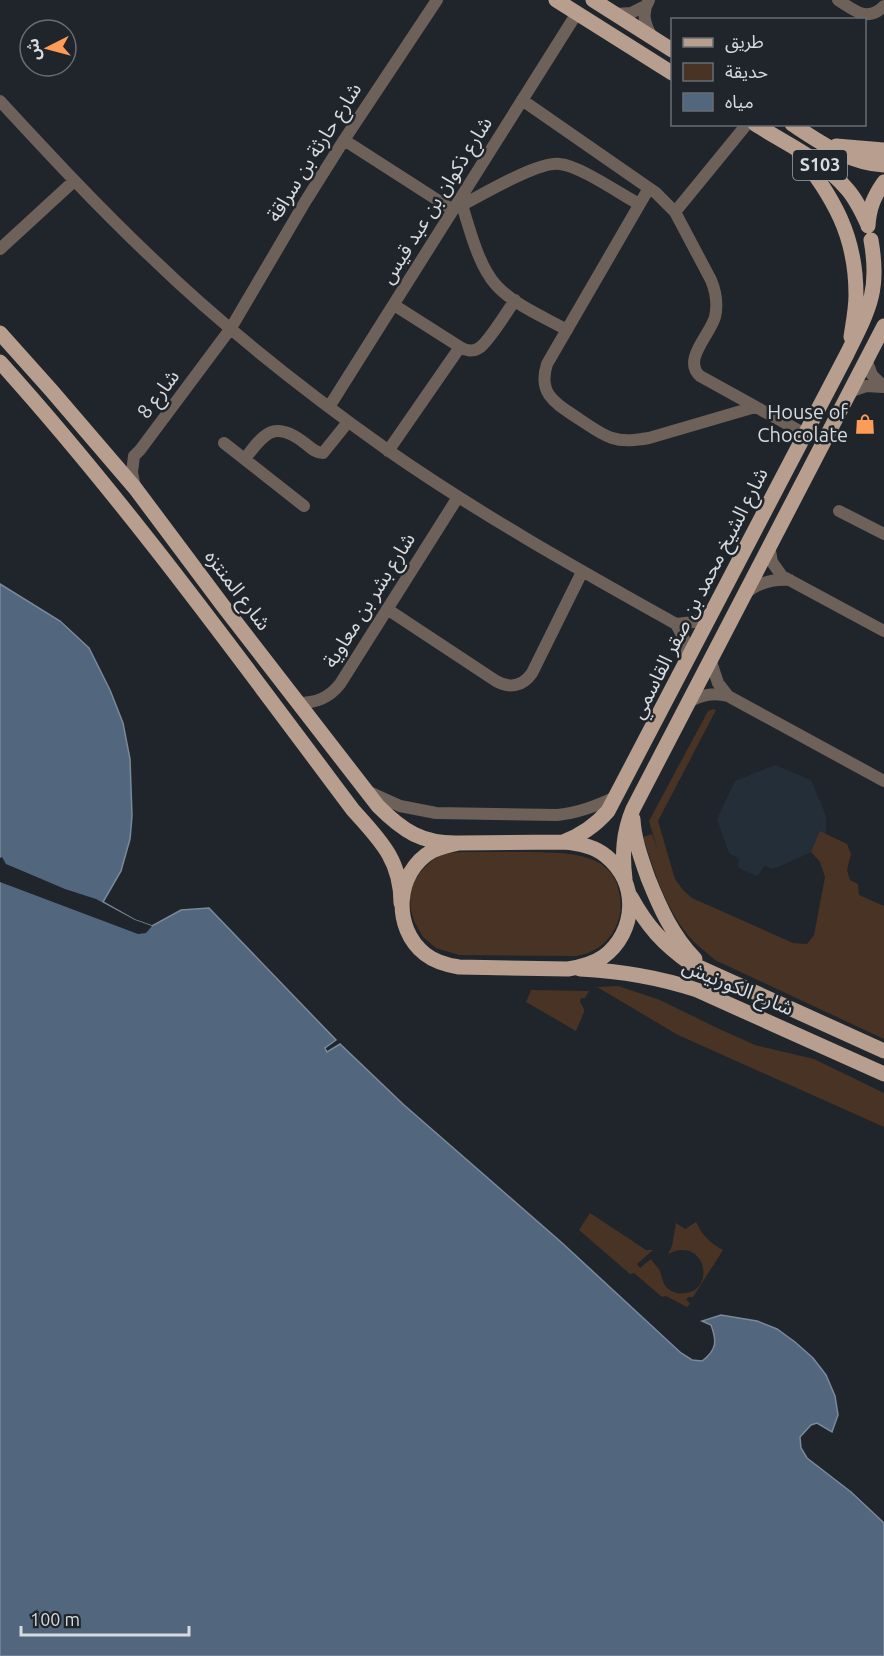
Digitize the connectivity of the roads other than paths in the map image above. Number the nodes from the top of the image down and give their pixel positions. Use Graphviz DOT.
graph roads {
  1 [pos="437,0"];
  2 [pos="556,0"];
  3 [pos="593,0"];
  4 [pos="838,0"];
  5 [pos="647,3"];
  6 [pos="884,6"];
  7 [pos="577,13"];
  8 [pos="616,14"];
  9 [pos="652,37"];
  10 [pos="671,49"];
  11 [pos="671,72"];
  12 [pos="522,100"];
  13 [pos="0,101"];
  14 [pos="745,126"];
  15 [pos="758,126"];
  16 [pos="795,126"];
  17 [pos="344,140"];
  18 [pos="825,145"];
  19 [pos="884,150"];
  20 [pos="798,151"];
  21 [pos="884,165"];
  22 [pos="74,181"];
  23 [pos="884,182"];
  24 [pos="649,188"];
  25 [pos="639,204"];
  26 [pos="459,205"];
  27 [pos="675,212"];
  28 [pos="868,225"];
  29 [pos="871,240"];
  30 [pos="0,249"];
  31 [pos="884,261"];
  32 [pos="515,300"];
  33 [pos="394,304"];
  34 [pos="884,326"];
  35 [pos="231,328"];
  36 [pos="567,330"];
  37 [pos="0,333"];
  38 [pos="884,339"];
  39 [pos="460,347"];
  40 [pos="849,348"];
  41 [pos="868,355"];
  42 [pos="0,362"];
  43 [pos="884,387"];
  44 [pos="849,392"];
  45 [pos="329,407"];
  46 [pos="756,407"];
  47 [pos="348,422"];
  48 [pos="805,435"];
  49 [pos="224,442"];
  50 [pos="388,451"];
  51 [pos="245,459"];
  52 [pos="135,488"];
  53 [pos="458,497"];
  54 [pos="116,499"];
  55 [pos="304,506"];
  56 [pos="839,511"];
  57 [pos="884,534"];
  58 [pos="769,545"];
  59 [pos="582,572"];
  60 [pos="790,580"];
  61 [pos="742,597"];
  62 [pos="224,607"];
  63 [pos="387,609"];
  64 [pos="711,615"];
  65 [pos="676,624"];
  66 [pos="883,629"];
  67 [pos="688,659"];
  68 [pos="710,659"];
  69 [pos="728,696"];
  70 [pos="688,702"];
  71 [pos="298,703"];
  72 [pos="884,781"];
  73 [pos="366,791"];
  74 [pos="618,795"];
  75 [pos="633,809"];
  76 [pos="563,842"];
  77 [pos="459,843"];
  78 [pos="625,879"];
  79 [pos="630,894"];
  80 [pos="401,903"];
  81 [pos="568,969"];
  82 [pos="711,972"];
  83 [pos="884,1051"];
  84 [pos="884,1074"];
  1 -- 17 [label="street, شارع حارثة بن سراقة"];
  2 -- 7 [label="main road"];
  3 -- 8 [label="main road"];
  4 -- 6 [label="street"];
  5 -- 8 [label="street"];
  5 -- 9 [label="street"];
  7 -- 11 [label="main road"];
  7 -- 12 [label="street, شارع ذكوان بن عبد قيس"];
  8 -- 9 [label="main road"];
  9 -- 10 [label="main road"];
  12 -- 24 [label="street"];
  12 -- 26 [label="street, شارع ذكوان بن عبد قيس"];
  13 -- 22 [label="street"];
  14 -- 27 [label="street"];
  15 -- 20 [label="main road, S103"];
  16 -- 18 [label="main road"];
  17 -- 26 [label="street"];
  17 -- 35 [label="street, شارع حارثة بن سراقة"];
  18 -- 19 [label="main road"];
  18 -- 21 [label="main road"];
  20 -- 28 [label="main road, S103"];
  20 -- 40 [label="main road"];
  22 -- 30 [label="street"];
  22 -- 35 [label="street"];
  23 -- 28 [label="main road"];
  24 -- 25 [label="street"];
  24 -- 27 [label="street"];
  25 -- 26 [label="street"];
  25 -- 36 [label="street"];
  26 -- 32 [label="street"];
  26 -- 33 [label="street, شارع ذكوان بن عبد قيس"];
  27 -- 46 [label="street"];
  28 -- 29 [label="main road, شارع الشيخ محمد بن صقر القاسمي"];
  29 -- 31 [label="main road"];
  29 -- 40 [label="main road, شارع الشيخ محمد بن صقر القاسمي"];
  32 -- 36 [label="street"];
  32 -- 39 [label="street"];
  33 -- 39 [label="street"];
  33 -- 45 [label="street, شارع ذكوان بن عبد قيس"];
  34 -- 41 [label="main road, شارع الشيخ محمد بن صقر القاسمي"];
  35 -- 45 [label="street"];
  35 -- 52 [label="street, شارع 8"];
  36 -- 46 [label="street"];
  37 -- 52 [label="main road, شارع المنتزه"];
  38 -- 41 [label="main road"];
  39 -- 50 [label="street"];
  40 -- 48 [label="main road, شارع الشيخ محمد بن صقر القاسمي"];
  41 -- 43 [label="street"];
  41 -- 44 [label="main road, شارع الشيخ محمد بن صقر القاسمي"];
  42 -- 54 [label="main road, شارع المنتزه"];
  43 -- 44 [label="street"];
  44 -- 58 [label="main road, شارع الشيخ محمد بن صقر القاسمي"];
  45 -- 47 [label="street"];
  46 -- 48 [label="street"];
  47 -- 50 [label="street"];
  47 -- 51 [label="street"];
  48 -- 64 [label="main road, شارع الشيخ محمد بن صقر القاسمي"];
  49 -- 51 [label="street"];
  50 -- 53 [label="street"];
  51 -- 55 [label="street"];
  52 -- 62 [label="main road, شارع المنتزه"];
  53 -- 59 [label="street"];
  53 -- 63 [label="street, شارع بشر بن معاوية"];
  54 -- 62 [label="main road"];
  54 -- 80 [label="main road, شارع المنتزه"];
  56 -- 57 [label="street"];
  58 -- 60 [label="street"];
  58 -- 61 [label="main road, شارع الشيخ محمد بن صقر القاسمي"];
  59 -- 63 [label="street"];
  59 -- 65 [label="street"];
  60 -- 61 [label="street"];
  60 -- 66 [label="street"];
  61 -- 68 [label="main road, شارع الشيخ محمد بن صقر القاسمي"];
  62 -- 71 [label="main road, شارع المنتزه"];
  63 -- 71 [label="street, شارع بشر بن معاوية"];
  64 -- 65 [label="street"];
  64 -- 67 [label="main road, شارع الشيخ محمد بن صقر القاسمي"];
  65 -- 67 [label="street"];
  67 -- 74 [label="main road, شارع الشيخ محمد بن صقر القاسمي"];
  68 -- 69 [label="street"];
  68 -- 70 [label="main road, شارع الشيخ محمد بن صقر القاسمي"];
  69 -- 70 [label="street"];
  69 -- 72 [label="street"];
  70 -- 75 [label="main road, شارع الشيخ محمد بن صقر القاسمي"];
  71 -- 73 [label="main road, شارع المنتزه"];
  73 -- 74 [label="street"];
  73 -- 77 [label="main road, شارع المنتزه"];
  74 -- 76 [label="main road, شارع الشيخ محمد بن صقر القاسمي"];
  75 -- 78 [label="main road, شارع الشيخ محمد بن صقر القاسمي"];
  75 -- 82 [label="main road"];
  76 -- 77 [label="main road"];
  76 -- 78 [label="main road"];
  77 -- 80 [label="main road"];
  78 -- 79 [label="main road"];
  79 -- 81 [label="main road"];
  79 -- 82 [label="main road, شارع الكورنيش"];
  80 -- 81 [label="main road"];
  81 -- 84 [label="main road, شارع الكورنيش"];
  82 -- 83 [label="main road, شارع الكورنيش"];
}
